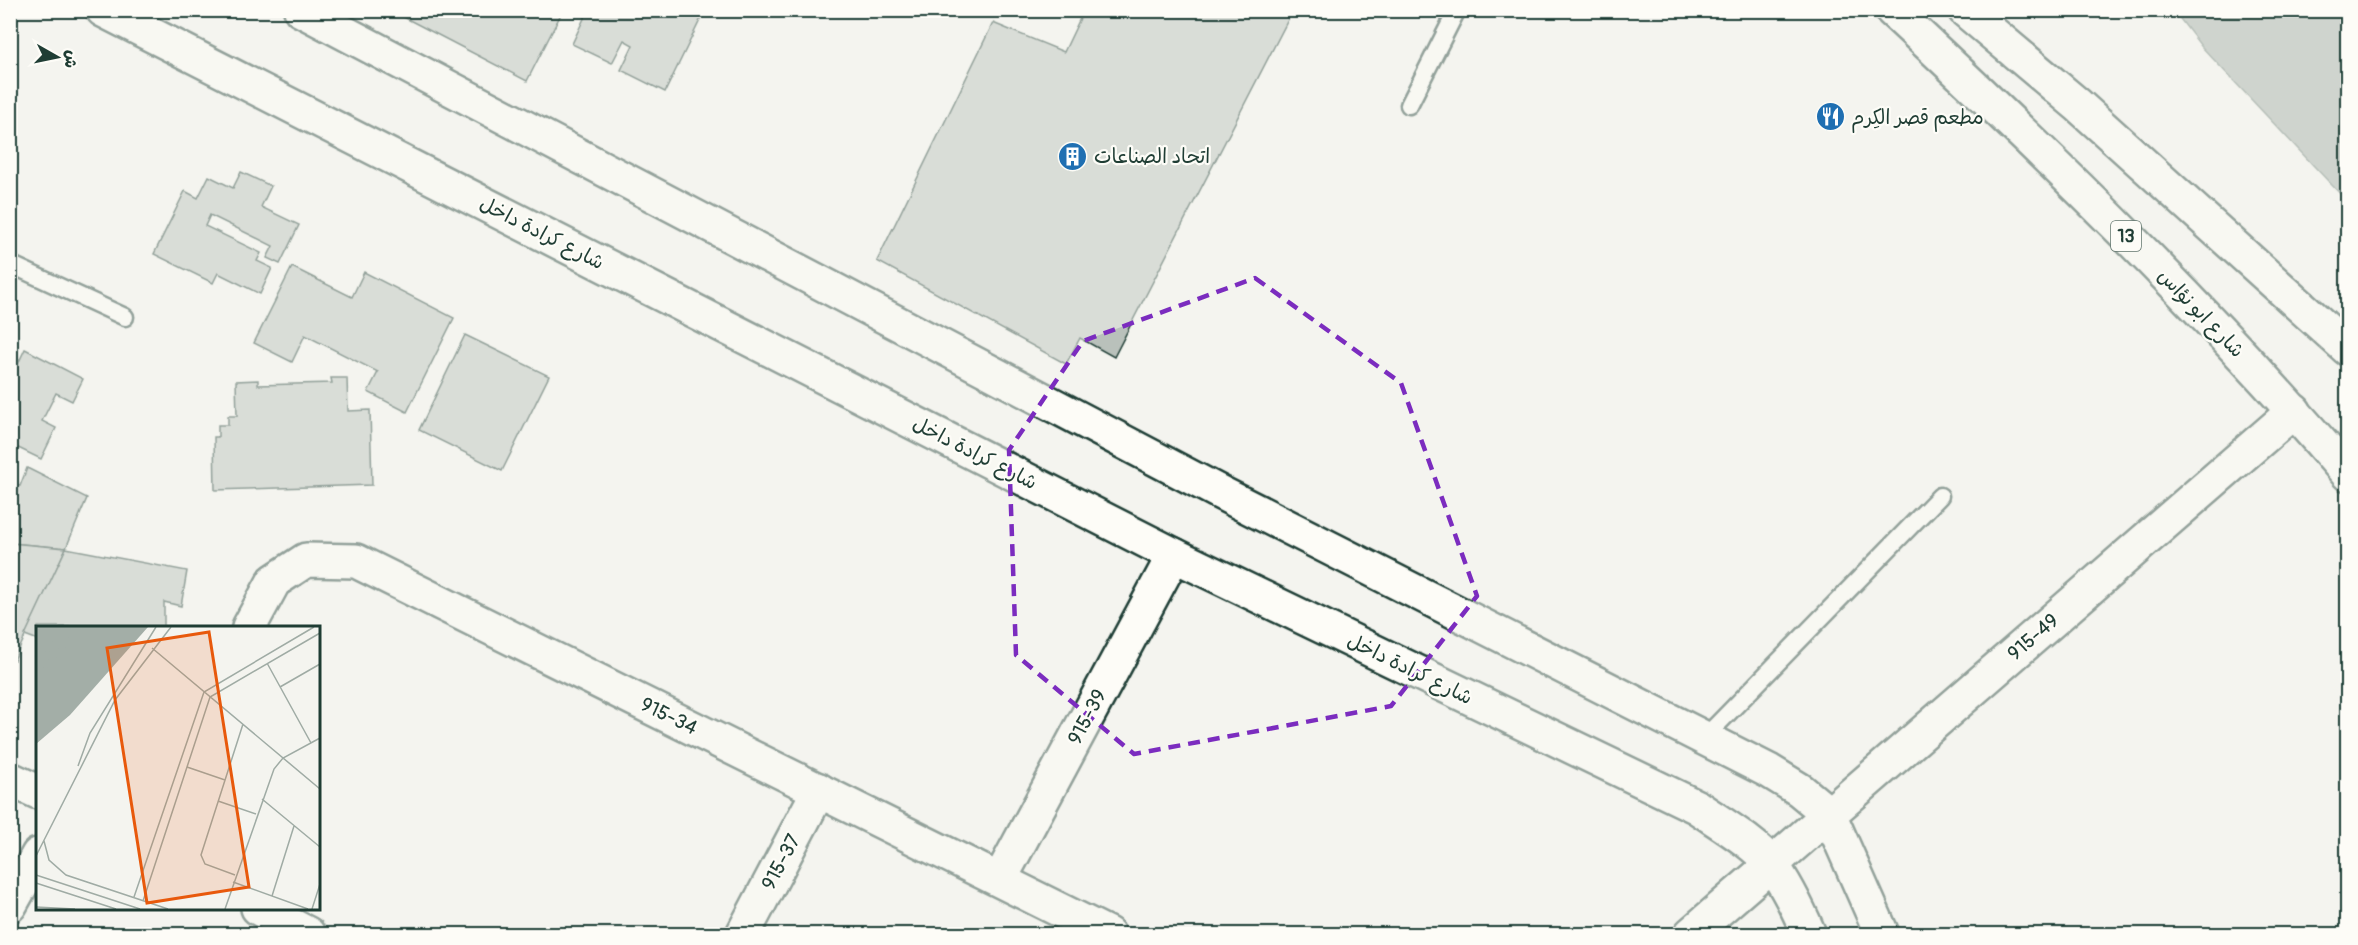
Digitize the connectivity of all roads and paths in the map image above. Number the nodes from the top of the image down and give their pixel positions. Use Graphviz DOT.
graph roads {
  1 [pos="103,10"];
  2 [pos="301,10"];
  3 [pos="1457,10"];
  4 [pos="1892,10"];
  5 [pos="1965,10"];
  6 [pos="1409,105"];
  7 [pos="10,264"];
  8 [pos="125,317"];
  9 [pos="2348,349"];
  10 [pos="2294,411"];
  11 [pos="2348,474"];
  12 [pos="1940,496"];
  13 [pos="1174,555"];
  14 [pos="250,626"];
  15 [pos="1706,736"];
  16 [pos="10,779"];
  17 [pos="819,790"];
  18 [pos="36,791"];
  19 [pos="1829,814"];
  20 [pos="36,859"];
  21 [pos="1770,863"];
  22 [pos="1000,879"];
  23 [pos="10,905"];
  24 [pos="260,909"];
  25 [pos="308,934"];
  26 [pos="742,934"];
  27 [pos="1108,934"];
  28 [pos="1690,934"];
  29 [pos="1809,934"];
  30 [pos="1882,934"];
  1 -- 13 [label="main road, شارع كرادة داخل"];
  2 -- 15 [label="main road"];
  3 -- 6 [label="lane"];
  4 -- 10 [label="main road, شارع ابو نؤاس / 13"];
  5 -- 9 [label="main road"];
  7 -- 8 [label="lane"];
  10 -- 11 [label="main road, شارع ابو نؤاس / 13"];
  10 -- 19 [label="main road, 915-49"];
  12 -- 15 [label="lane"];
  13 -- 21 [label="main road, شارع كرادة داخل"];
  13 -- 22 [label="main road, 915-39"];
  14 -- 17 [label="main road, 915-34"];
  15 -- 19 [label="main road"];
  16 -- 18 [label="main road"];
  17 -- 22 [label="main road, 915-34"];
  17 -- 26 [label="main road, 915-37"];
  19 -- 21 [label="main road, 915-49"];
  19 -- 30 [label="main road"];
  20 -- 23 [label="main road"];
  21 -- 28 [label="main road, 915-49"];
  21 -- 29 [label="main road, شارع كرادة داخل"];
  22 -- 27 [label="main road, 915-34"];
  24 -- 25 [label="main road"];
}
